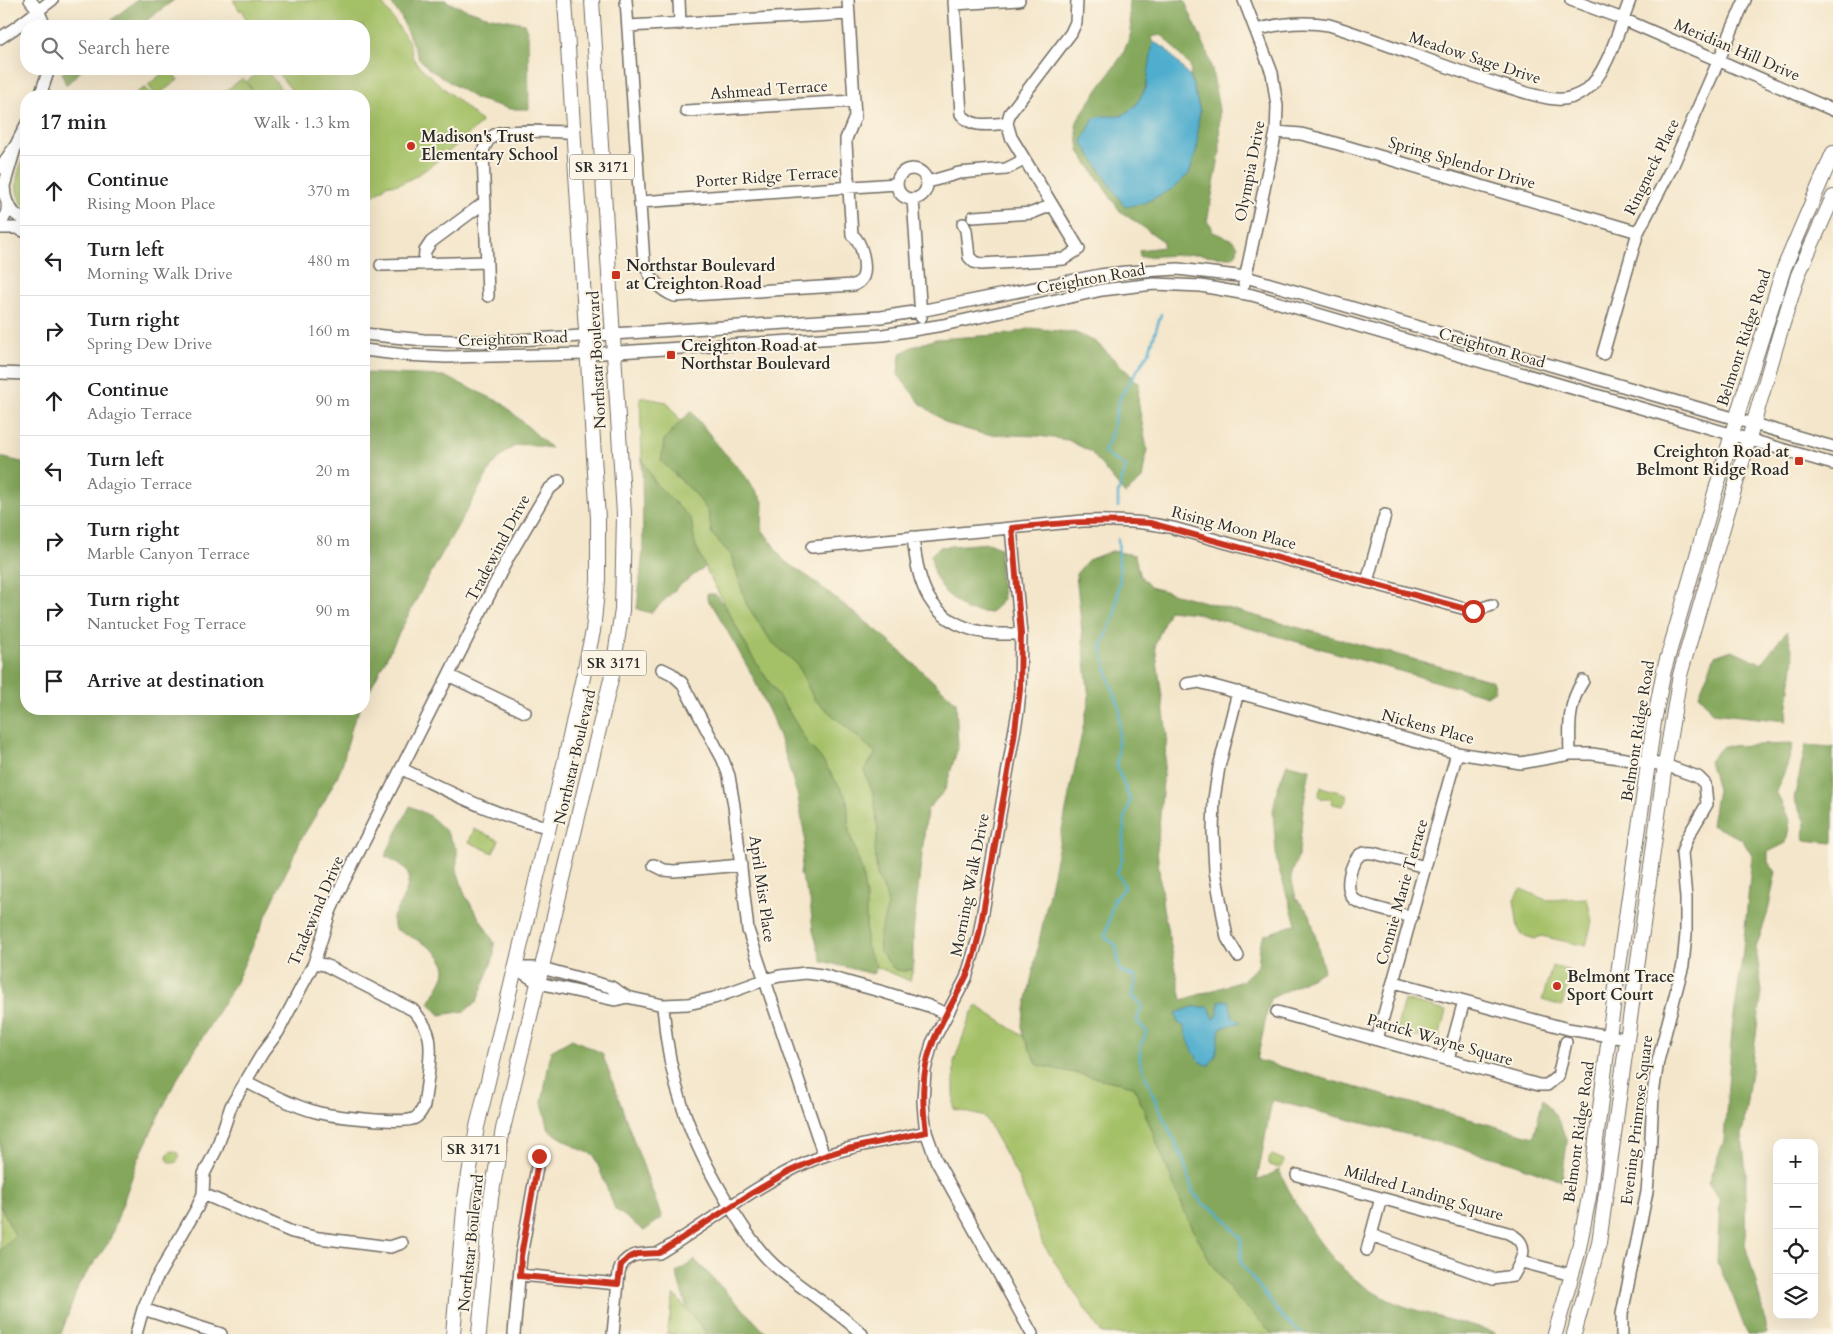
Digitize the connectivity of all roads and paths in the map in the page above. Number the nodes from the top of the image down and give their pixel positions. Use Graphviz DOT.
graph roads {
  1 [pos="30,0"];
  2 [pos="52,0"];
  3 [pos="565,0"];
  4 [pos="592,0"];
  5 [pos="626,0"];
  6 [pos="679,0"];
  7 [pos="848,0"];
  8 [pos="1019,0"];
  9 [pos="1077,0"];
  10 [pos="1244,0"];
  11 [pos="1571,0"];
  12 [pos="1630,0"];
  13 [pos="1745,0"];
  14 [pos="954,2"];
  15 [pos="38,10"];
  16 [pos="849,14"];
  17 [pos="1623,19"];
  18 [pos="26,20"];
  19 [pos="42,20"];
  20 [pos="20,24"];
  21 [pos="680,24"];
  22 [pos="628,26"];
  23 [pos="1256,30"];
  24 [pos="0,38"];
  25 [pos="1719,60"];
  26 [pos="47,75"];
  27 [pos="42,90"];
  28 [pos="854,101"];
  29 [pos="1833,110"];
  30 [pos="686,111"];
  31 [pos="1006,123"];
  32 [pos="574,132"];
  33 [pos="1276,132"];
  34 [pos="20,136"];
  35 [pos="16,144"];
  36 [pos="1833,153"];
  37 [pos="1024,160"];
  38 [pos="0,168"];
  39 [pos="928,182"];
  40 [pos="896,184"];
  41 [pos="849,188"];
  42 [pos="4,196"];
  43 [pos="1833,197"];
  44 [pos="913,199"];
  45 [pos="485,202"];
  46 [pos="640,202"];
  47 [pos="1052,204"];
  48 [pos="974,217"];
  49 [pos="20,218"];
  50 [pos="0,223"];
  51 [pos="963,224"];
  52 [pos="0,228"];
  53 [pos="20,230"];
  54 [pos="1638,232"];
  55 [pos="487,262"];
  56 [pos="424,264"];
  57 [pos="381,265"];
  58 [pos="1246,277"];
  59 [pos="1241,292"];
  60 [pos="488,296"];
  61 [pos="920,312"];
  62 [pos="922,328"];
  63 [pos="613,334"];
  64 [pos="370,335"];
  65 [pos="586,336"];
  66 [pos="370,351"];
  67 [pos="614,352"];
  68 [pos="587,354"];
  69 [pos="1602,354"];
  70 [pos="0,373"];
  71 [pos="20,374"];
  72 [pos="1736,418"];
  73 [pos="1753,423"];
  74 [pos="1732,434"];
  75 [pos="1748,440"];
  76 [pos="1833,447"];
  77 [pos="1833,464"];
  78 [pos="559,481"];
  79 [pos="1386,515"];
  80 [pos="1012,528"];
  81 [pos="913,537"];
  82 [pos="812,547"];
  83 [pos="1367,582"];
  84 [pos="1492,605"];
  85 [pos="1021,634"];
  86 [pos="662,669"];
  87 [pos="450,676"];
  88 [pos="1583,681"];
  89 [pos="1186,684"];
  90 [pos="1238,692"];
  91 [pos="525,712"];
  92 [pos="1457,753"];
  93 [pos="1570,754"];
  94 [pos="1649,762"];
  95 [pos="1665,765"];
  96 [pos="402,769"];
  97 [pos="549,827"];
  98 [pos="654,865"];
  99 [pos="740,865"];
  100 [pos="1425,867"];
  101 [pos="1412,917"];
  102 [pos="1238,956"];
  103 [pos="314,962"];
  104 [pos="515,968"];
  105 [pos="542,968"];
  106 [pos="764,980"];
  107 [pos="1394,982"];
  108 [pos="539,983"];
  109 [pos="627,998"];
  110 [pos="1464,1001"];
  111 [pos="663,1005"];
  112 [pos="1277,1012"];
  113 [pos="946,1014"];
  114 [pos="1609,1036"];
  115 [pos="1377,1039"];
  116 [pos="1627,1039"];
  117 [pos="1566,1042"];
  118 [pos="1448,1060"];
  119 [pos="245,1081"];
  120 [pos="926,1132"];
  121 [pos="539,1156"];
  122 [pos="824,1156"];
  123 [pos="1297,1175"];
  124 [pos="203,1194"];
  125 [pos="1381,1198"];
  126 [pos="731,1208"];
  127 [pos="1371,1235"];
  128 [pos="402,1243"];
  129 [pos="1367,1250"];
  130 [pos="1522,1262"];
  131 [pos="1572,1275"];
  132 [pos="520,1276"];
  133 [pos="618,1284"];
  134 [pos="143,1309"];
  135 [pos="136,1334"];
  136 [pos="221,1334"];
  137 [pos="453,1334"];
  138 [pos="479,1334"];
  139 [pos="514,1334"];
  140 [pos="613,1334"];
  141 [pos="862,1334"];
  142 [pos="1032,1334"];
  143 [pos="1556,1334"];
  144 [pos="1574,1334"];
  145 [pos="1622,1334"];
  1 -- 15 [label="street"];
  2 -- 15 [label="street"];
  3 -- 32 [label="main road, Northstar Boulevard / SR 3171"];
  4 -- 63 [label="main road, Northstar Boulevard / SR 3171"];
  5 -- 22 [label="street"];
  6 -- 21 [label="street"];
  7 -- 16 [label="street"];
  8 -- 14 [label="street"];
  9 -- 31 [label="street"];
  10 -- 23 [label="street, Olympia Drive"];
  11 -- 17 [label="street, Meridian Hill Drive"];
  12 -- 17 [label="street, Meadow Sage Drive"];
  13 -- 25 [label="street, Ringneck Place"];
  14 -- 31 [label="street"];
  15 -- 18 [label="street"];
  15 -- 19 [label="street"];
  16 -- 21 [label="street"];
  16 -- 28 [label="street"];
  17 -- 23 [label="street, Meadow Sage Drive"];
  17 -- 25 [label="street, Meridian Hill Drive"];
  20 -- 24 [label="street"];
  21 -- 22 [label="street"];
  22 -- 46 [label="street"];
  23 -- 33 [label="street, Olympia Drive"];
  25 -- 29 [label="street, Meridian Hill Drive"];
  25 -- 54 [label="street, Ringneck Place"];
  26 -- 27 [label="street"];
  28 -- 30 [label="street, Ashmead Terrace"];
  28 -- 41 [label="street"];
  31 -- 37 [label="street"];
  32 -- 45 [label="street"];
  32 -- 65 [label="main road, Northstar Boulevard / SR 3171"];
  33 -- 54 [label="street, Spring Splendor Drive"];
  33 -- 58 [label="street, Olympia Drive"];
  34 -- 35 [label="street"];
  35 -- 38 [label="street"];
  35 -- 42 [label="street"];
  36 -- 72 [label="main road, Belmont Ridge Road"];
  37 -- 39 [label="street"];
  37 -- 47 [label="street"];
  39 -- 40 [label="street"];
  39 -- 44 [label="street"];
  40 -- 41 [label="street, Porter Ridge Terrace"];
  40 -- 44 [label="street"];
  41 -- 46 [label="street, Porter Ridge Terrace"];
  41 -- 46 [label="street"];
  42 -- 49 [label="street"];
  42 -- 50 [label="street"];
  43 -- 73 [label="main road, Belmont Ridge Road"];
  44 -- 61 [label="street"];
  45 -- 55 [label="street"];
  45 -- 56 [label="street"];
  47 -- 48 [label="street"];
  47 -- 51 [label="street"];
  52 -- 53 [label="street"];
  54 -- 69 [label="street, Ringneck Place"];
  55 -- 56 [label="street"];
  55 -- 60 [label="street"];
  56 -- 57 [label="street"];
  58 -- 59 [label="street, Olympia Drive"];
  58 -- 61 [label="street, Creighton Road"];
  58 -- 72 [label="street, Creighton Road"];
  59 -- 62 [label="street, Creighton Road"];
  59 -- 74 [label="street, Creighton Road"];
  61 -- 62 [label="street"];
  61 -- 63 [label="street, Creighton Road"];
  62 -- 67 [label="street, Creighton Road"];
  63 -- 65 [label="street, Creighton Road"];
  63 -- 67 [label="main road, Northstar Boulevard / SR 3171"];
  64 -- 65 [label="street, Creighton Road"];
  65 -- 68 [label="main road, Northstar Boulevard / SR 3171"];
  66 -- 68 [label="street, Creighton Road"];
  67 -- 68 [label="street, Creighton Road"];
  67 -- 105 [label="main road, Northstar Boulevard / SR 3171"];
  68 -- 97 [label="main road, Northstar Boulevard / SR 3171"];
  70 -- 71 [label="street"];
  72 -- 73 [label="street, Creighton Road"];
  72 -- 74 [label="main road, Belmont Ridge Road"];
  73 -- 75 [label="main road, Belmont Ridge Road"];
  73 -- 76 [label="street, Creighton Road"];
  74 -- 75 [label="street, Creighton Road"];
  74 -- 94 [label="main road, Belmont Ridge Road"];
  75 -- 77 [label="street, Creighton Road"];
  75 -- 95 [label="main road, Belmont Ridge Road"];
  78 -- 87 [label="street, Tradewind Drive"];
  79 -- 83 [label="street"];
  80 -- 81 [label="street, Rising Moon Place"];
  80 -- 83 [label="street, Rising Moon Place"];
  80 -- 85 [label="street, Morning Walk Drive"];
  81 -- 82 [label="street, Rising Moon Place"];
  81 -- 85 [label="street"];
  83 -- 84 [label="street, Rising Moon Place"];
  85 -- 113 [label="street, Morning Walk Drive"];
  86 -- 99 [label="street, April Mist Place"];
  87 -- 91 [label="street"];
  87 -- 96 [label="street, Tradewind Drive"];
  88 -- 93 [label="street"];
  89 -- 90 [label="street, Nickens Place"];
  90 -- 92 [label="street, Nickens Place"];
  90 -- 102 [label="street"];
  92 -- 93 [label="street, Nickens Place"];
  92 -- 100 [label="street, Connie Marie Terrace"];
  93 -- 94 [label="street, Nickens Place"];
  94 -- 95 [label="street, Nickens Place"];
  94 -- 114 [label="main road, Belmont Ridge Road"];
  95 -- 116 [label="main road, Belmont Ridge Road"];
  95 -- 145 [label="street, Evening Primrose Square"];
  96 -- 97 [label="street"];
  96 -- 103 [label="street, Tradewind Drive"];
  97 -- 104 [label="main road, Northstar Boulevard / SR 3171"];
  98 -- 99 [label="street"];
  99 -- 106 [label="street, April Mist Place"];
  100 -- 101 [label="street, Connie Marie Terrace"];
  100 -- 101 [label="street"];
  101 -- 107 [label="street, Connie Marie Terrace"];
  103 -- 119 [label="street, Tradewind Drive"];
  103 -- 119 [label="street"];
  104 -- 105 [label="street"];
  104 -- 108 [label="street"];
  104 -- 137 [label="main road, Northstar Boulevard / SR 3171"];
  105 -- 108 [label="main road, Northstar Boulevard / SR 3171"];
  105 -- 109 [label="street"];
  106 -- 111 [label="street"];
  106 -- 113 [label="street"];
  106 -- 122 [label="street, April Mist Place"];
  107 -- 110 [label="street"];
  107 -- 115 [label="street, Connie Marie Terrace"];
  108 -- 109 [label="street"];
  108 -- 138 [label="main road, Northstar Boulevard / SR 3171"];
  109 -- 111 [label="street"];
  110 -- 114 [label="street"];
  110 -- 118 [label="street"];
  111 -- 126 [label="street"];
  112 -- 115 [label="street, Patrick Wayne Square"];
  113 -- 120 [label="street, Morning Walk Drive"];
  114 -- 116 [label="street"];
  114 -- 131 [label="main road, Belmont Ridge Road"];
  115 -- 118 [label="street, Patrick Wayne Square"];
  116 -- 144 [label="main road, Belmont Ridge Road"];
  117 -- 118 [label="street, Patrick Wayne Square"];
  119 -- 124 [label="street, Tradewind Drive"];
  120 -- 122 [label="street"];
  120 -- 142 [label="street, Morning Walk Drive"];
  121 -- 132 [label="street"];
  122 -- 126 [label="street"];
  123 -- 125 [label="street, Mildred Landing Square"];
  124 -- 128 [label="street"];
  124 -- 134 [label="street, Tradewind Drive"];
  125 -- 127 [label="street"];
  125 -- 130 [label="street, Mildred Landing Square"];
  126 -- 133 [label="street"];
  126 -- 141 [label="street"];
  127 -- 129 [label="street"];
  127 -- 130 [label="street"];
  130 -- 131 [label="street"];
  131 -- 143 [label="main road, Belmont Ridge Road"];
  132 -- 133 [label="street"];
  132 -- 139 [label="street"];
  133 -- 140 [label="street"];
  134 -- 135 [label="street, Tradewind Drive"];
  134 -- 136 [label="street"];
}
